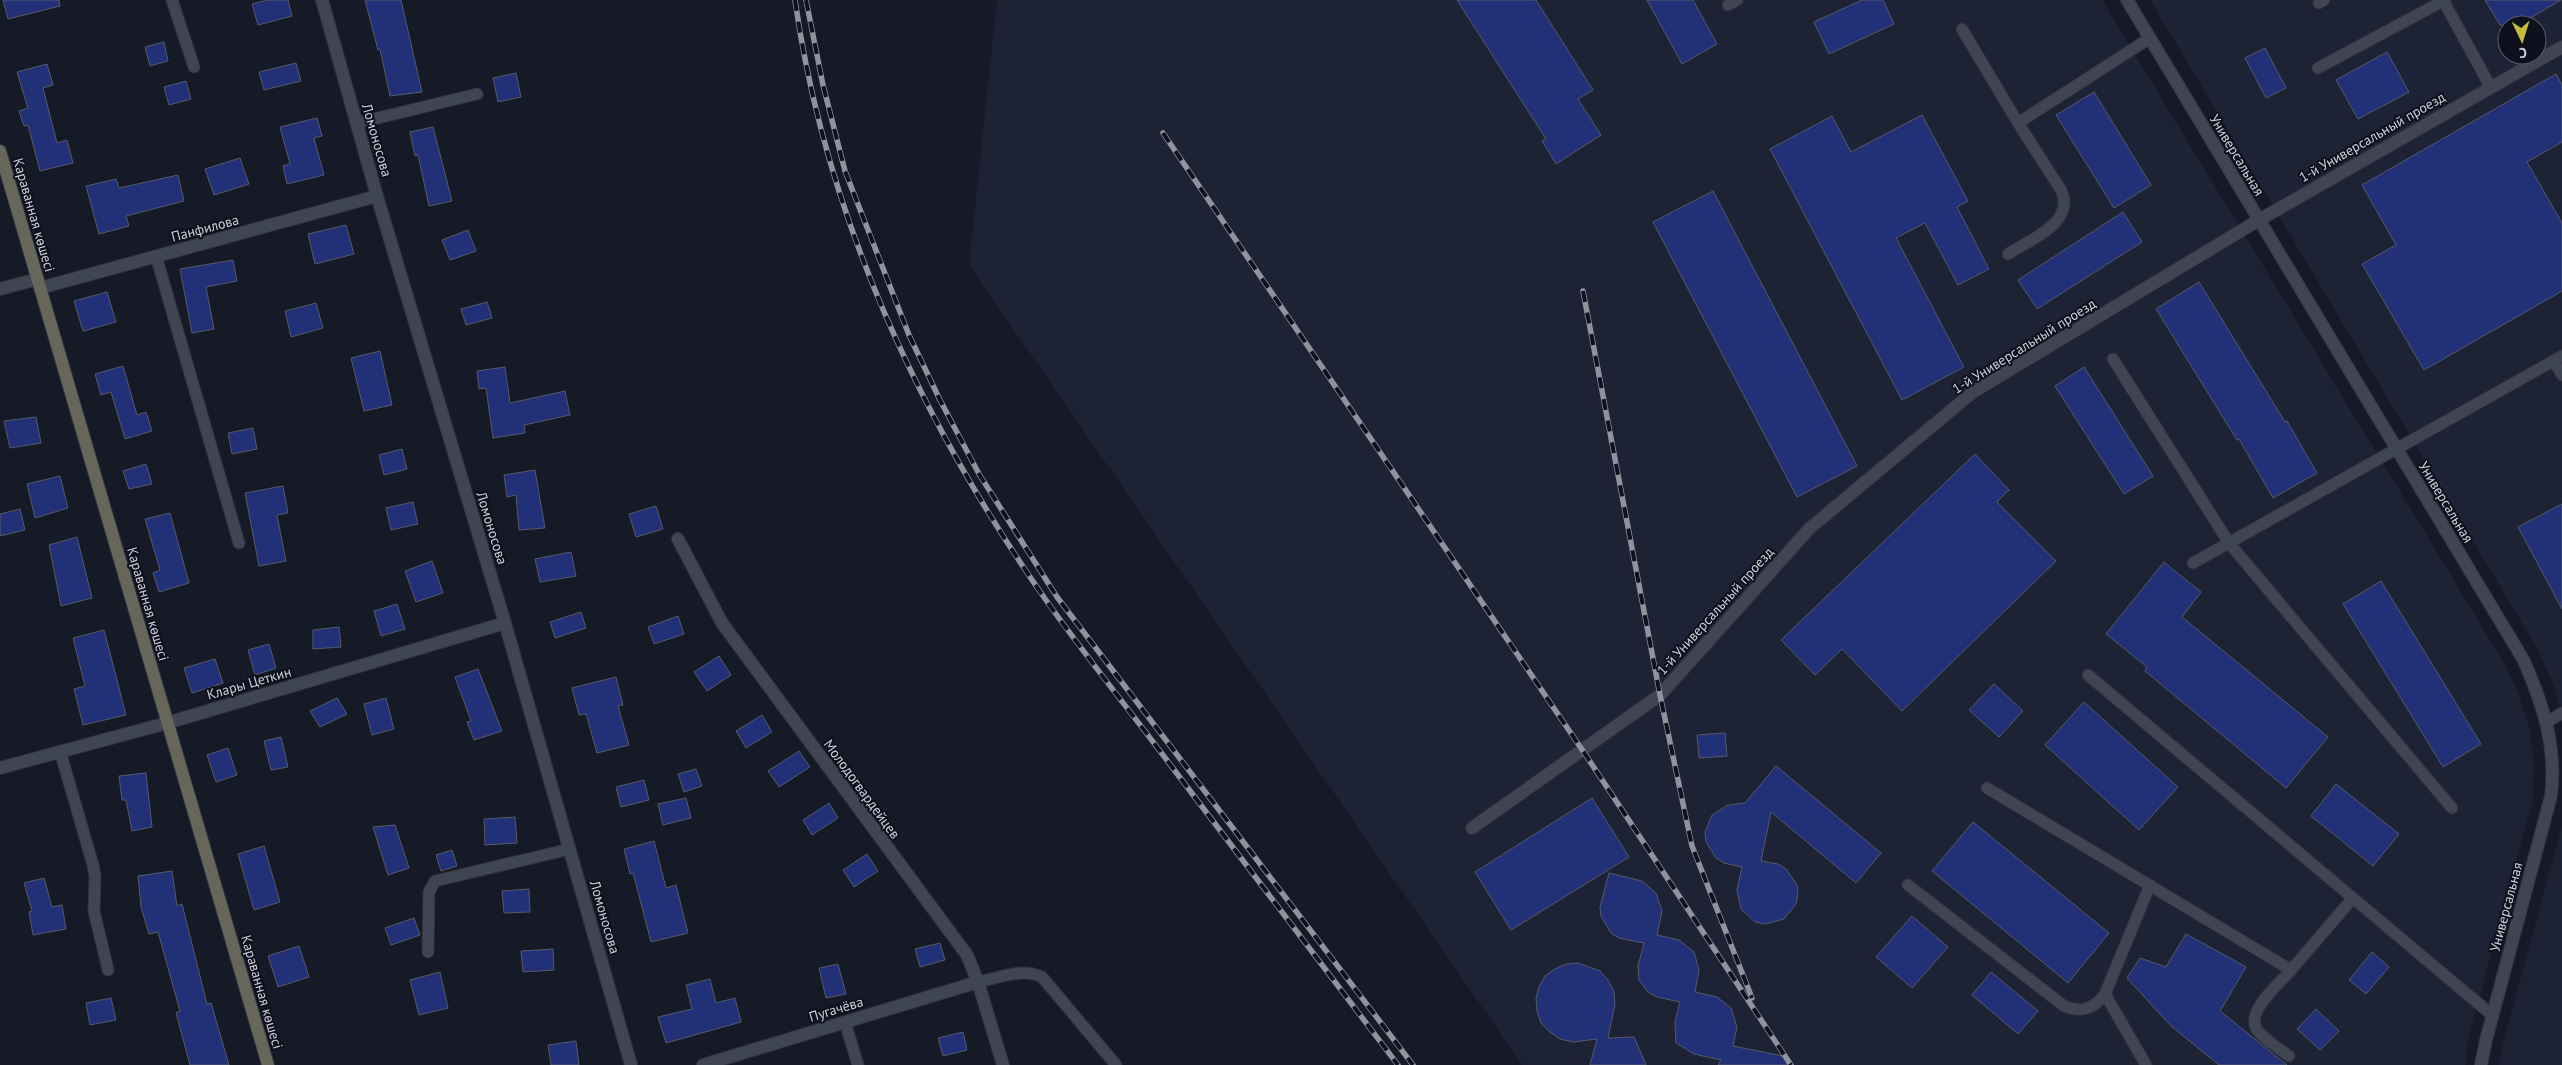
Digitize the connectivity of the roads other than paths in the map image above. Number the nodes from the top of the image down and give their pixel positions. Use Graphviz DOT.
graph roads {
  1 [pos="172,0"];
  2 [pos="322,0"];
  3 [pos="2127,0"];
  4 [pos="2444,0"];
  5 [pos="1962,29"];
  6 [pos="2150,38"];
  7 [pos="2562,47"];
  8 [pos="194,67"];
  9 [pos="2318,68"];
  10 [pos="2490,86"];
  11 [pos="477,94"];
  12 [pos="357,123"];
  13 [pos="2018,123"];
  14 [pos="0,151"];
  15 [pos="378,196"];
  16 [pos="2259,220"];
  17 [pos="2008,254"];
  18 [pos="156,256"];
  19 [pos="39,284"];
  20 [pos="0,289"];
  21 [pos="2113,359"];
  22 [pos="2558,359"];
  23 [pos="2562,375"];
  24 [pos="2396,449"];
  25 [pos="678,539"];
  26 [pos="239,543"];
  27 [pos="2229,543"];
  28 [pos="2193,563"];
  29 [pos="505,623"];
  30 [pos="2088,676"];
  31 [pos="2562,713"];
  32 [pos="2547,722"];
  33 [pos="167,723"];
  34 [pos="60,751"];
  35 [pos="0,768"];
  36 [pos="1987,788"];
  37 [pos="2452,808"];
  38 [pos="1472,828"];
  39 [pos="570,849"];
  40 [pos="1908,885"];
  41 [pos="2150,886"];
  42 [pos="2353,898"];
  43 [pos="428,952"];
  44 [pos="108,970"];
  45 [pos="2291,970"];
  46 [pos="978,982"];
  47 [pos="2106,994"];
  48 [pos="2492,1015"];
  49 [pos="845,1022"];
  50 [pos="2288,1056"];
  51 [pos="268,1065"];
  52 [pos="632,1065"];
  53 [pos="703,1065"];
  54 [pos="858,1065"];
  55 [pos="1003,1065"];
  56 [pos="1116,1065"];
  57 [pos="2146,1065"];
  58 [pos="2481,1065"];
  1 -- 8 [label="lane"];
  2 -- 12 [label="street, Ломоносова"];
  3 -- 6 [label="street, Универсальная"];
  4 -- 9 [label="lane"];
  4 -- 10 [label="lane"];
  5 -- 13 [label="lane"];
  6 -- 13 [label="lane"];
  6 -- 16 [label="street, Универсальная"];
  7 -- 10 [label="street, 1-й Универсальный проезд"];
  10 -- 16 [label="street, 1-й Универсальный проезд"];
  11 -- 12 [label="lane"];
  12 -- 15 [label="street, Ломоносова"];
  13 -- 17 [label="lane"];
  14 -- 19 [label="main road, Караванная көшесі"];
  15 -- 18 [label="street, Панфилова"];
  15 -- 29 [label="street, Ломоносова"];
  16 -- 24 [label="street, Универсальная"];
  16 -- 38 [label="street, 1-й Универсальный проезд"];
  18 -- 19 [label="street, Панфилова"];
  18 -- 26 [label="lane"];
  19 -- 20 [label="street, Панфилова"];
  19 -- 33 [label="main road, Караванная көшесі"];
  21 -- 27 [label="lane"];
  22 -- 23 [label="lane"];
  22 -- 24 [label="lane"];
  24 -- 27 [label="lane"];
  24 -- 32 [label="street, Универсальная"];
  25 -- 46 [label="street, Молодогвардейцев"];
  27 -- 28 [label="lane"];
  27 -- 37 [label="lane"];
  29 -- 33 [label="street, Клары Цеткин"];
  29 -- 39 [label="street, Ломоносова"];
  30 -- 42 [label="lane"];
  31 -- 32 [label="lane"];
  32 -- 48 [label="street, Универсальная"];
  33 -- 34 [label="street, Клары Цеткин"];
  33 -- 51 [label="main road, Караванная көшесі"];
  34 -- 35 [label="street, Клары Цеткин"];
  34 -- 44 [label="lane"];
  36 -- 41 [label="lane"];
  39 -- 43 [label="lane"];
  39 -- 52 [label="street, Ломоносова"];
  40 -- 47 [label="lane"];
  41 -- 45 [label="lane"];
  41 -- 47 [label="lane"];
  42 -- 45 [label="lane"];
  42 -- 48 [label="lane"];
  45 -- 50 [label="lane"];
  46 -- 49 [label="street, Пугачёва"];
  46 -- 55 [label="street, Молодогвардейцев"];
  46 -- 56 [label="lane"];
  47 -- 57 [label="lane"];
  48 -- 58 [label="street, Универсальная"];
  49 -- 53 [label="street, Пугачёва"];
  49 -- 54 [label="lane"];
}
